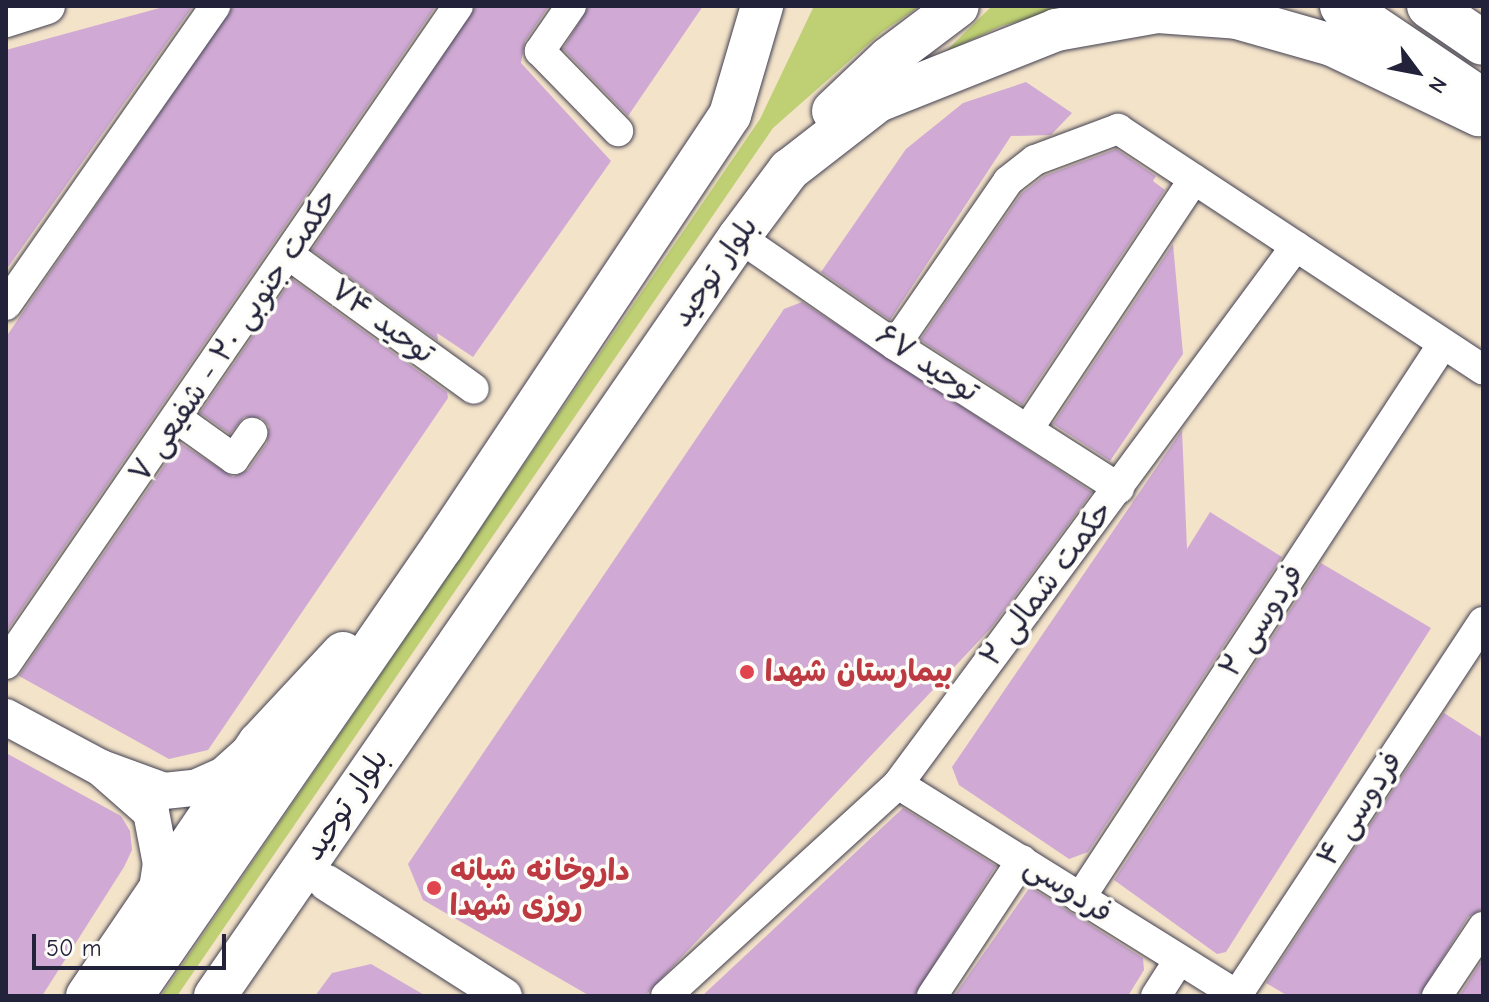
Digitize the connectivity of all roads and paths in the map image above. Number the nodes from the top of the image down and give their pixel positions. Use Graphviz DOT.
graph roads {
  1 [pos="47,6"];
  2 [pos="215,6"];
  3 [pos="458,6"];
  4 [pos="571,6"];
  5 [pos="762,6"];
  6 [pos="792,6"];
  7 [pos="958,6"];
  8 [pos="1342,6"];
  9 [pos="1429,6"];
  10 [pos="6,19"];
  11 [pos="1483,43"];
  12 [pos="1483,101"];
  13 [pos="730,115"];
  14 [pos="1483,117"];
  15 [pos="618,131"];
  16 [pos="789,170"];
  17 [pos="1194,179"];
  18 [pos="739,237"];
  19 [pos="1296,246"];
  20 [pos="289,255"];
  21 [pos="6,305"];
  22 [pos="1443,344"];
  23 [pos="895,345"];
  24 [pos="1483,370"];
  25 [pos="474,389"];
  26 [pos="178,419"];
  27 [pos="1028,429"];
  28 [pos="252,433"];
  29 [pos="1119,488"];
  30 [pos="442,547"];
  31 [pos="493,592"];
  32 [pos="1483,622"];
  33 [pos="6,664"];
  34 [pos="6,717"];
  35 [pos="259,743"];
  36 [pos="101,768"];
  37 [pos="898,784"];
  38 [pos="1022,860"];
  39 [pos="327,883"];
  40 [pos="156,895"];
  41 [pos="1080,898"];
  42 [pos="1483,927"];
  43 [pos="1179,960"];
  44 [pos="87,996"];
  45 [pos="132,996"];
  46 [pos="215,996"];
  47 [pos="249,996"];
  48 [pos="504,996"];
  49 [pos="666,996"];
  50 [pos="932,996"];
  51 [pos="1156,996"];
  52 [pos="1238,996"];
  53 [pos="1437,996"];
  1 -- 10 [label="street"];
  2 -- 21 [label="street"];
  3 -- 20 [label="street, حکمت جنوبی ۲۰ - شفیعی ۷"];
  4 -- 15 [label="street"];
  5 -- 13 [label="main road"];
  6 -- 13 [label="main road"];
  7 -- 16 [label="main road"];
  8 -- 12 [label="highway"];
  9 -- 11 [label="highway"];
  13 -- 30 [label="main road"];
  14 -- 16 [label="main road, بلوار توحید"];
  16 -- 18 [label="main road, بلوار توحید"];
  17 -- 19 [label="street"];
  17 -- 23 [label="street"];
  17 -- 27 [label="street"];
  18 -- 23 [label="street, توحید ۶۷"];
  18 -- 31 [label="main road, بلوار توحید"];
  19 -- 22 [label="street"];
  19 -- 29 [label="street, حکمت شمالی ۲"];
  20 -- 25 [label="street, توحید ۷۴"];
  20 -- 26 [label="street, حکمت جنوبی ۲۰ - شفیعی ۷"];
  22 -- 24 [label="street"];
  22 -- 41 [label="street, فردوسی ۲"];
  23 -- 27 [label="street, توحید ۶۷"];
  26 -- 28 [label="street"];
  26 -- 33 [label="street, حکمت جنوبی ۲۰ - شفیعی ۷"];
  27 -- 29 [label="street, توحید ۶۷"];
  29 -- 37 [label="street, حکمت شمالی ۲"];
  30 -- 35 [label="main road"];
  30 -- 45 [label="main road"];
  31 -- 39 [label="main road"];
  31 -- 46 [label="main road, بلوار توحید"];
  32 -- 52 [label="street, فردوسی ۴"];
  34 -- 36 [label="street"];
  35 -- 36 [label="street"];
  35 -- 40 [label="main road"];
  36 -- 40 [label="street"];
  37 -- 38 [label="street, فردوسی"];
  37 -- 49 [label="street, حکمت شمالی ۲"];
  38 -- 41 [label="street, فردوسی"];
  38 -- 50 [label="street"];
  39 -- 47 [label="main road"];
  39 -- 48 [label="street"];
  40 -- 44 [label="main road"];
  41 -- 43 [label="street, فردوسی"];
  42 -- 53 [label="street"];
  43 -- 51 [label="street"];
  43 -- 52 [label="street, فردوسی"];
}
